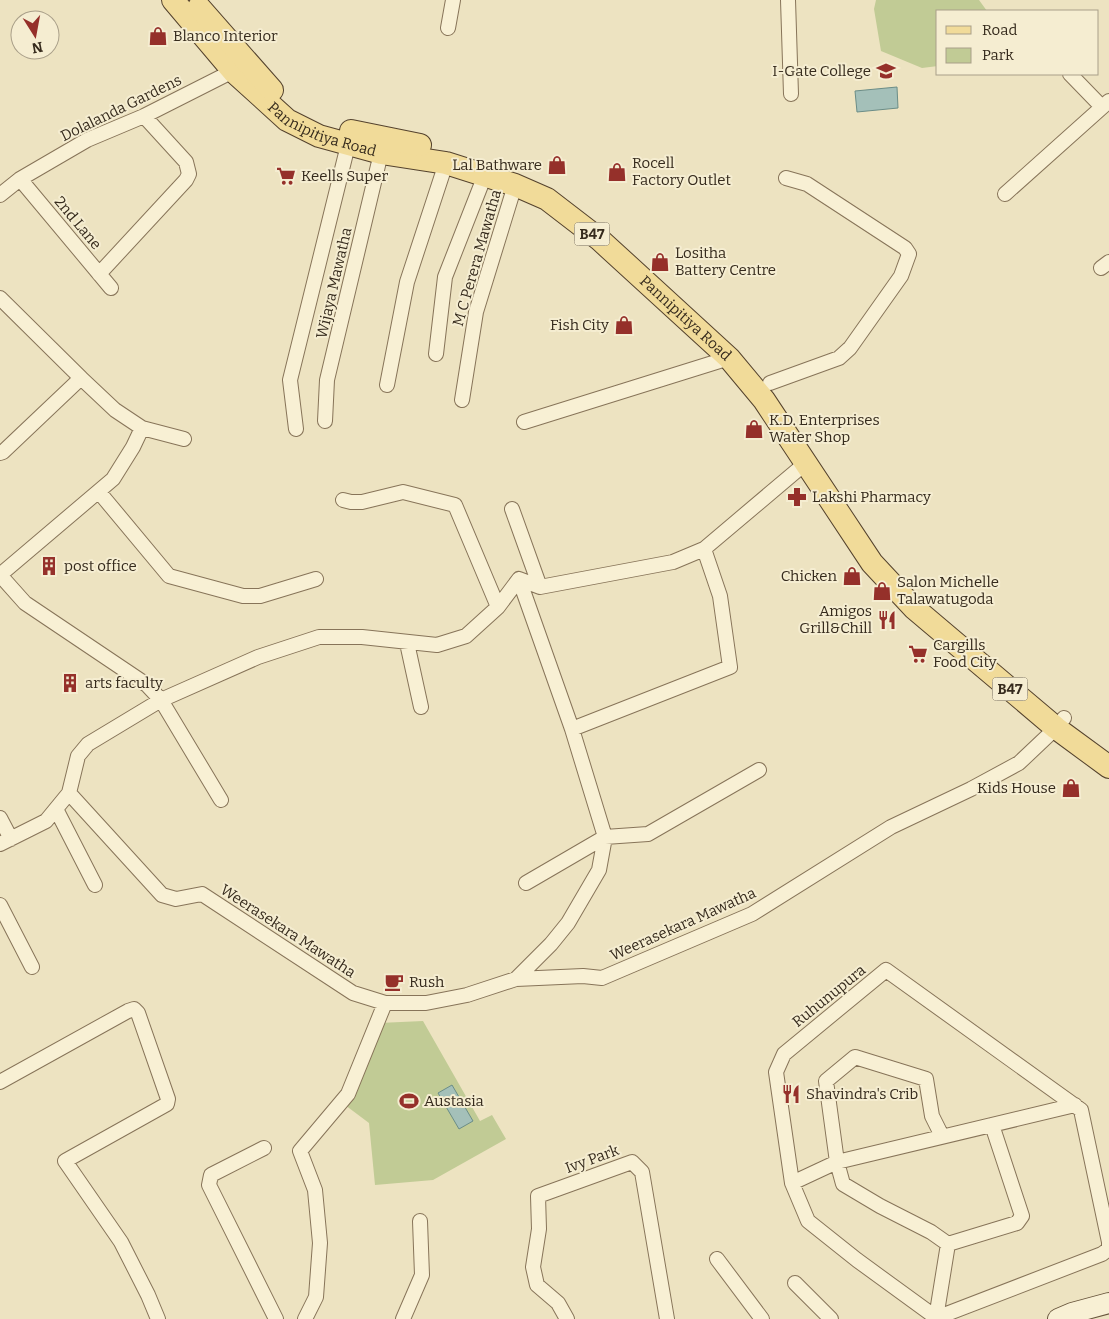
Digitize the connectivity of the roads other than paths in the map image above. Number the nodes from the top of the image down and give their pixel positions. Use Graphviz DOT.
graph roads {
  1 [pos="173,0"];
  2 [pos="192,0"];
  3 [pos="453,0"];
  4 [pos="788,0"];
  5 [pos="448,28"];
  6 [pos="233,71"];
  7 [pos="1071,75"];
  8 [pos="791,94"];
  9 [pos="1105,104"];
  10 [pos="144,116"];
  11 [pos="348,144"];
  12 [pos="381,153"];
  13 [pos="446,163"];
  14 [pos="485,175"];
  15 [pos="786,178"];
  16 [pos="20,180"];
  17 [pos="515,184"];
  18 [pos="1005,194"];
  19 [pos="0,195"];
  20 [pos="99,274"];
  21 [pos="111,288"];
  22 [pos="0,298"];
  23 [pos="436,354"];
  24 [pos="728,358"];
  25 [pos="80,378"];
  26 [pos="770,383"];
  27 [pos="387,385"];
  28 [pos="462,400"];
  29 [pos="325,421"];
  30 [pos="524,422"];
  31 [pos="142,428"];
  32 [pos="296,429"];
  33 [pos="184,439"];
  34 [pos="0,453"];
  35 [pos="807,462"];
  36 [pos="99,492"];
  37 [pos="343,500"];
  38 [pos="512,509"];
  39 [pos="704,549"];
  40 [pos="0,575"];
  41 [pos="316,579"];
  42 [pos="519,579"];
  43 [pos="540,587"];
  44 [pos="498,607"];
  45 [pos="407,643"];
  46 [pos="161,700"];
  47 [pos="421,707"];
  48 [pos="1060,723"];
  49 [pos="572,729"];
  50 [pos="1109,751"];
  51 [pos="1109,767"];
  52 [pos="759,770"];
  53 [pos="69,793"];
  54 [pos="221,800"];
  55 [pos="56,809"];
  56 [pos="0,818"];
  57 [pos="605,837"];
  58 [pos="6,841"];
  59 [pos="526,883"];
  60 [pos="95,885"];
  61 [pos="0,905"];
  62 [pos="32,967"];
  63 [pos="516,979"];
  64 [pos="385,1003"];
  65 [pos="0,1082"];
  66 [pos="1075,1105"];
  67 [pos="992,1125"];
  68 [pos="942,1136"];
  69 [pos="264,1148"];
  70 [pos="837,1162"];
  71 [pos="792,1183"];
  72 [pos="420,1221"];
  73 [pos="948,1244"];
  74 [pos="717,1258"];
  75 [pos="795,1283"];
  76 [pos="1109,1303"];
  77 [pos="937,1318"];
  78 [pos="158,1319"];
  79 [pos="276,1319"];
  80 [pos="305,1319"];
  81 [pos="403,1319"];
  82 [pos="567,1319"];
  83 [pos="667,1319"];
  84 [pos="762,1319"];
  85 [pos="831,1319"];
  86 [pos="1058,1319"];
  1 -- 6 [label="main road, Pannipitiya Road / B47"];
  2 -- 26 [label="main road, Pannipitiya Road / B47"];
  3 -- 5 [label="street"];
  4 -- 8 [label="street"];
  6 -- 10 [label="street, Dolalanda Gardens"];
  6 -- 11 [label="main road, Pannipitiya Road / B47"];
  7 -- 9 [label="street"];
  9 -- 18 [label="street"];
  10 -- 16 [label="street, Dolalanda Gardens"];
  10 -- 20 [label="street"];
  11 -- 12 [label="main road, Pannipitiya Road / B47"];
  11 -- 32 [label="street"];
  12 -- 13 [label="main road, Pannipitiya Road / B47"];
  12 -- 29 [label="street, Wijaya Mawatha"];
  13 -- 14 [label="main road, Pannipitiya Road / B47"];
  13 -- 27 [label="street"];
  14 -- 17 [label="main road, Pannipitiya Road / B47"];
  14 -- 23 [label="street"];
  15 -- 26 [label="street"];
  16 -- 19 [label="street, Dolalanda Gardens"];
  16 -- 20 [label="street, 2nd Lane"];
  17 -- 24 [label="main road, Pannipitiya Road / B47"];
  17 -- 28 [label="street, M C Perera Mawatha"];
  20 -- 21 [label="street, 2nd Lane"];
  22 -- 25 [label="street"];
  24 -- 30 [label="street"];
  24 -- 35 [label="main road, Pannipitiya Road / B47"];
  25 -- 31 [label="street"];
  25 -- 34 [label="street"];
  26 -- 48 [label="main road, Pannipitiya Road / B47"];
  31 -- 33 [label="street"];
  31 -- 36 [label="street"];
  35 -- 39 [label="street"];
  35 -- 48 [label="main road, Pannipitiya Road / B47"];
  36 -- 40 [label="street"];
  36 -- 41 [label="street"];
  37 -- 44 [label="street"];
  38 -- 43 [label="street"];
  39 -- 43 [label="street"];
  39 -- 49 [label="street"];
  40 -- 46 [label="street"];
  42 -- 43 [label="street"];
  42 -- 44 [label="street"];
  42 -- 49 [label="street"];
  44 -- 45 [label="street"];
  45 -- 46 [label="street"];
  45 -- 47 [label="street"];
  46 -- 53 [label="street"];
  46 -- 54 [label="street"];
  48 -- 50 [label="main road, Pannipitiya Road / B47"];
  48 -- 51 [label="main road, Pannipitiya Road / B47"];
  48 -- 63 [label="street, Weerasekara Mawatha"];
  49 -- 57 [label="street"];
  52 -- 57 [label="street"];
  53 -- 55 [label="street"];
  53 -- 64 [label="street, Weerasekara Mawatha"];
  55 -- 58 [label="street"];
  55 -- 60 [label="street"];
  56 -- 58 [label="street"];
  57 -- 59 [label="street"];
  57 -- 63 [label="street"];
  61 -- 62 [label="street"];
  63 -- 64 [label="street, Weerasekara Mawatha"];
  64 -- 80 [label="street"];
  65 -- 78 [label="street"];
  66 -- 67 [label="street"];
  66 -- 71 [label="street, Ruhunupura"];
  66 -- 77 [label="street"];
  67 -- 68 [label="street"];
  67 -- 73 [label="street"];
  68 -- 70 [label="street"];
  68 -- 70 [label="street"];
  69 -- 79 [label="street"];
  70 -- 71 [label="street"];
  70 -- 73 [label="street"];
  71 -- 77 [label="street, Ruhunupura"];
  72 -- 81 [label="street"];
  73 -- 77 [label="street"];
  74 -- 84 [label="street"];
  75 -- 85 [label="street"];
  76 -- 86 [label="main road"];
  82 -- 83 [label="street, Ivy Park"];
}
